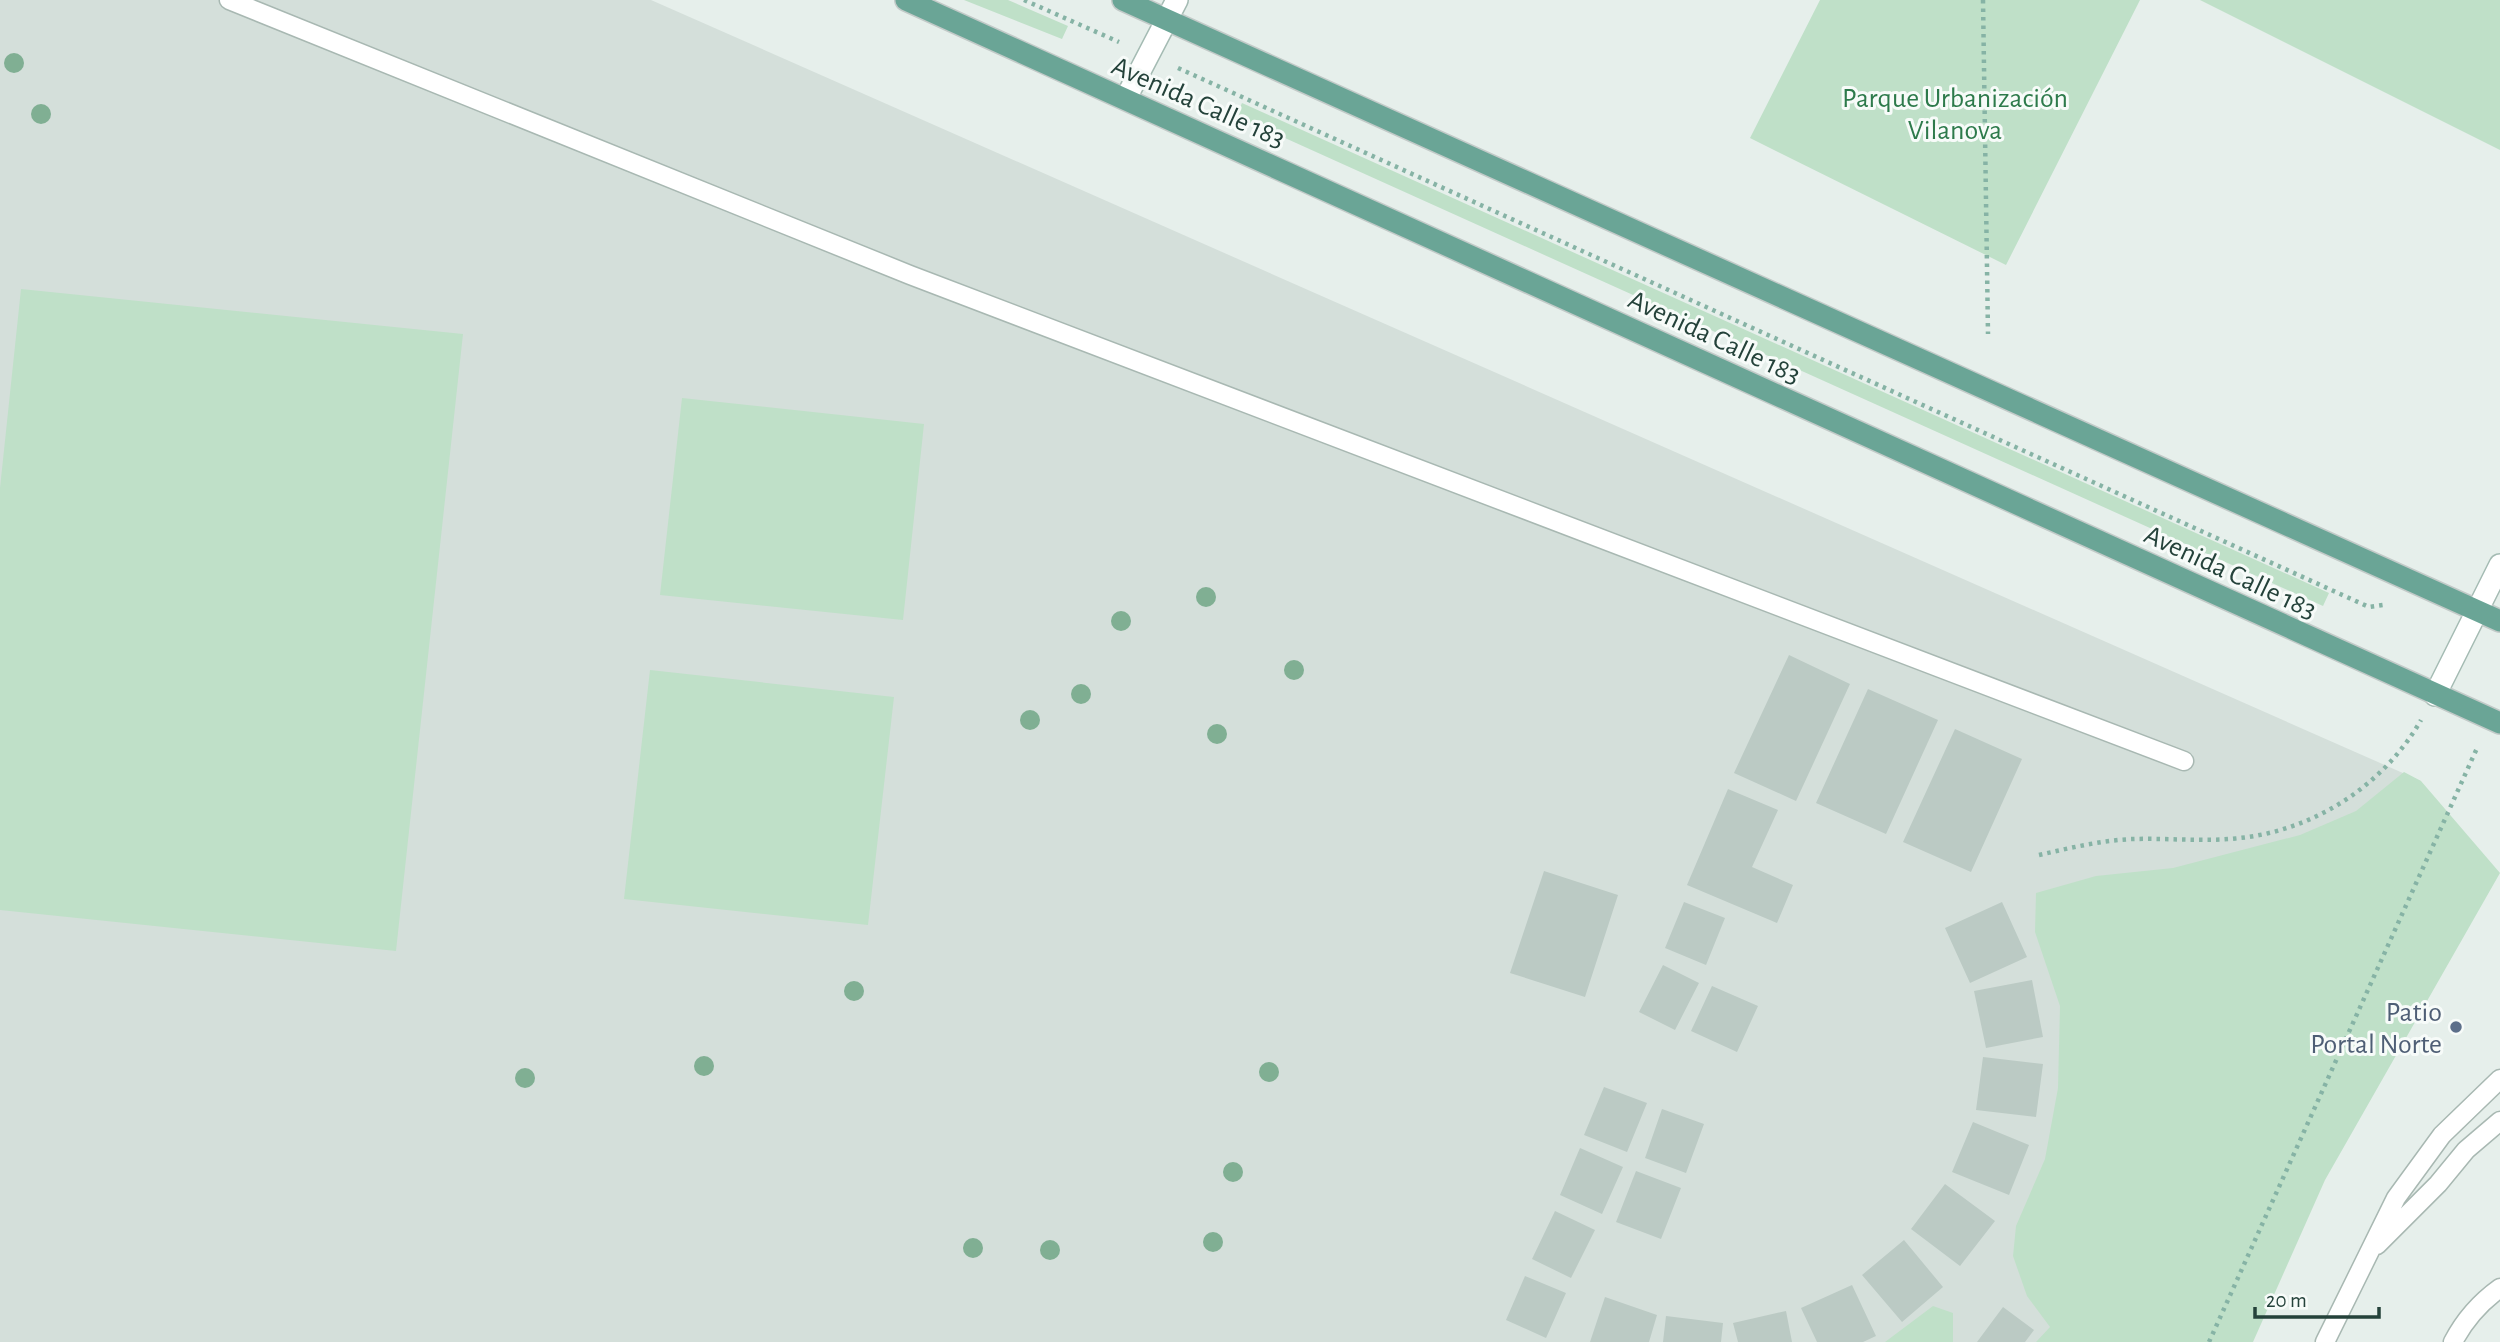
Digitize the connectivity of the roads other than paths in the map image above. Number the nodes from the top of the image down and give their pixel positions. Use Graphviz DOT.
graph roads {
  1 [pos="229,0"];
  2 [pos="906,0"];
  3 [pos="1123,0"];
  4 [pos="1177,0"];
  5 [pos="1167,20"];
  6 [pos="1126,98"];
  7 [pos="2500,565"];
  8 [pos="2477,611"];
  9 [pos="2500,621"];
  10 [pos="2435,695"];
  11 [pos="2495,721"];
  12 [pos="2184,761"];
  13 [pos="2500,1079"];
  14 [pos="2500,1121"];
  15 [pos="2365,1258"];
  16 [pos="2500,1289"];
  17 [pos="2325,1342"];
  18 [pos="2454,1342"];
  1 -- 12 [label="lane"];
  2 -- 6 [label="main road, Avenida Calle 183"];
  3 -- 5 [label="main road"];
  4 -- 5 [label="street"];
  5 -- 6 [label="street"];
  5 -- 8 [label="main road"];
  6 -- 10 [label="main road, Avenida Calle 183"];
  7 -- 8 [label="street"];
  8 -- 9 [label="main road"];
  8 -- 10 [label="street"];
  10 -- 11 [label="main road, Avenida Calle 183"];
  13 -- 15 [label="lane"];
  14 -- 15 [label="lane"];
  15 -- 17 [label="lane"];
  16 -- 18 [label="lane"];
}
